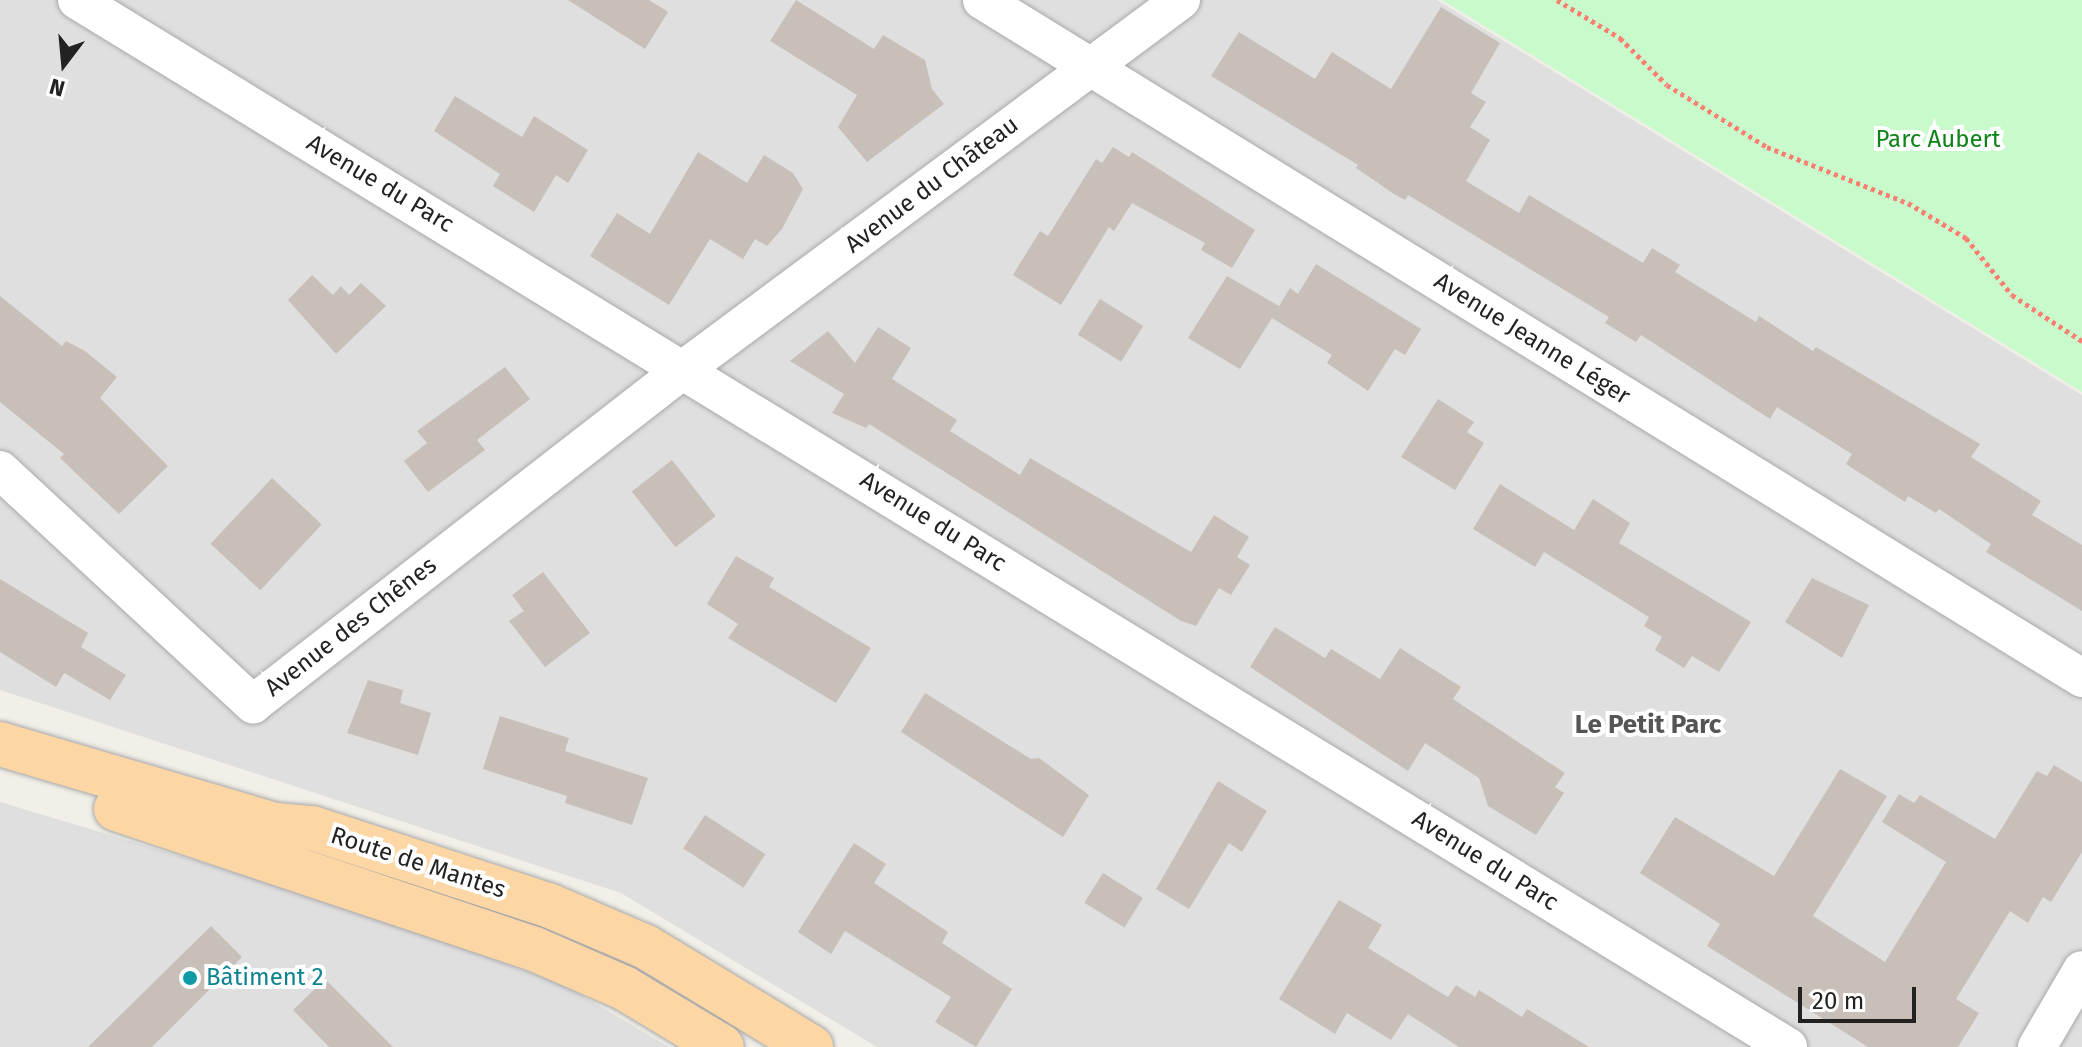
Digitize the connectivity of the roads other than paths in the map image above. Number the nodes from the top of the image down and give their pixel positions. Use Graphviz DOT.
graph roads {
  1 [pos="77,0"];
  2 [pos="982,0"];
  3 [pos="1181,0"];
  4 [pos="1091,67"];
  5 [pos="684,369"];
  6 [pos="0,470"];
  7 [pos="2082,678"];
  8 [pos="0,715"];
  9 [pos="0,744"];
  10 [pos="0,770"];
  11 [pos="312,828"];
  12 [pos="2082,970"];
  13 [pos="722,1047"];
  14 [pos="811,1047"];
  15 [pos="1788,1047"];
  16 [pos="2037,1047"];
  1 -- 5 [label="street, Avenue du Parc"];
  2 -- 4 [label="street, Avenue Jeanne Léger"];
  3 -- 4 [label="street, Avenue du Château"];
  4 -- 5 [label="street, Avenue du Château"];
  4 -- 7 [label="street, Avenue Jeanne Léger"];
  5 -- 6 [label="street, Avenue des Chênes"];
  5 -- 15 [label="street, Avenue du Parc"];
  8 -- 11 [label="main road"];
  9 -- 11 [label="main road, Route de Mantes"];
  10 -- 13 [label="main road, Route de Mantes"];
  11 -- 14 [label="main road, Route de Mantes"];
  12 -- 16 [label="street"];
}
